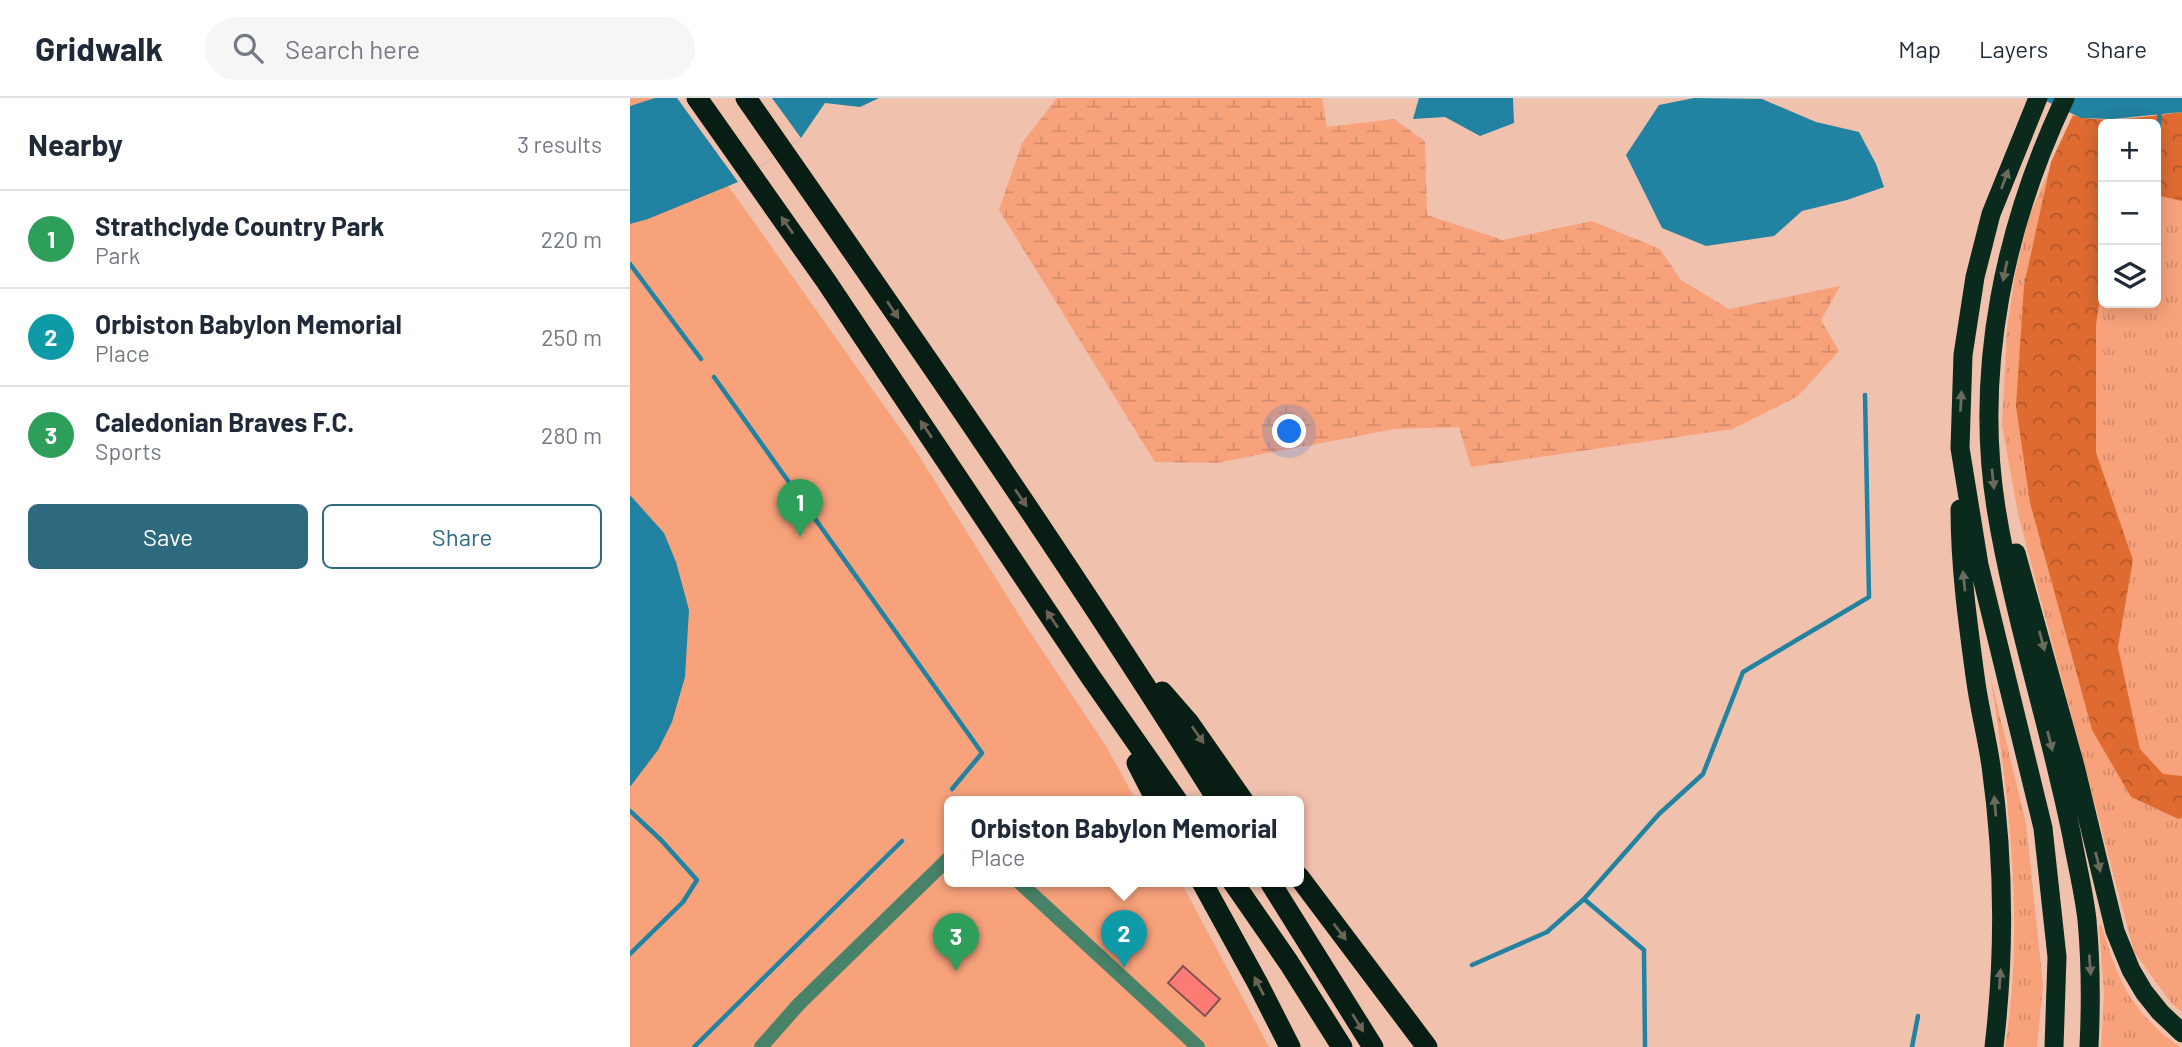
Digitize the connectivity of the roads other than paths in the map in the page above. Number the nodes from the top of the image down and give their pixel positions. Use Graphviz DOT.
graph roads {
  1 [pos="697,98"];
  2 [pos="746,98"];
  3 [pos="2038,98"];
  4 [pos="2064,98"];
  5 [pos="1960,448"];
  6 [pos="1996,508"];
  7 [pos="1122,646"];
  8 [pos="1090,676"];
  9 [pos="1154,796"];
  10 [pos="1174,796"];
  11 [pos="1215,796"];
  12 [pos="1240,796"];
  13 [pos="944,863"];
  14 [pos="1304,884"];
  15 [pos="1024,887"];
  16 [pos="1205,887"];
  17 [pos="1236,887"];
  18 [pos="1273,887"];
  19 [pos="2179,1028"];
  20 [pos="761,1047"];
  21 [pos="1198,1047"];
  22 [pos="1290,1047"];
  23 [pos="1342,1047"];
  24 [pos="1373,1047"];
  25 [pos="1427,1047"];
  26 [pos="1994,1047"];
  27 [pos="2054,1047"];
  28 [pos="2089,1047"];
  8 -- 1 [label="highway, one-way"];
  2 -- 7 [label="highway, one-way"];
  5 -- 3 [label="highway, one-way"];
  4 -- 6 [label="highway, one-way"];
  26 -- 5 [label="highway, one-way"];
  5 -- 27 [label="highway"];
  6 -- 19 [label="highway, one-way"];
  6 -- 28 [label="highway, one-way"];
  7 -- 11 [label="highway"];
  7 -- 12 [label="highway, one-way"];
  8 -- 9 [label="highway"];
  8 -- 10 [label="highway"];
  13 -- 20 [label="street"];
  14 -- 25 [label="highway, one-way"];
  15 -- 21 [label="street"];
  22 -- 16 [label="highway, one-way"];
  17 -- 23 [label="highway"];
  18 -- 24 [label="highway, one-way"];
}
